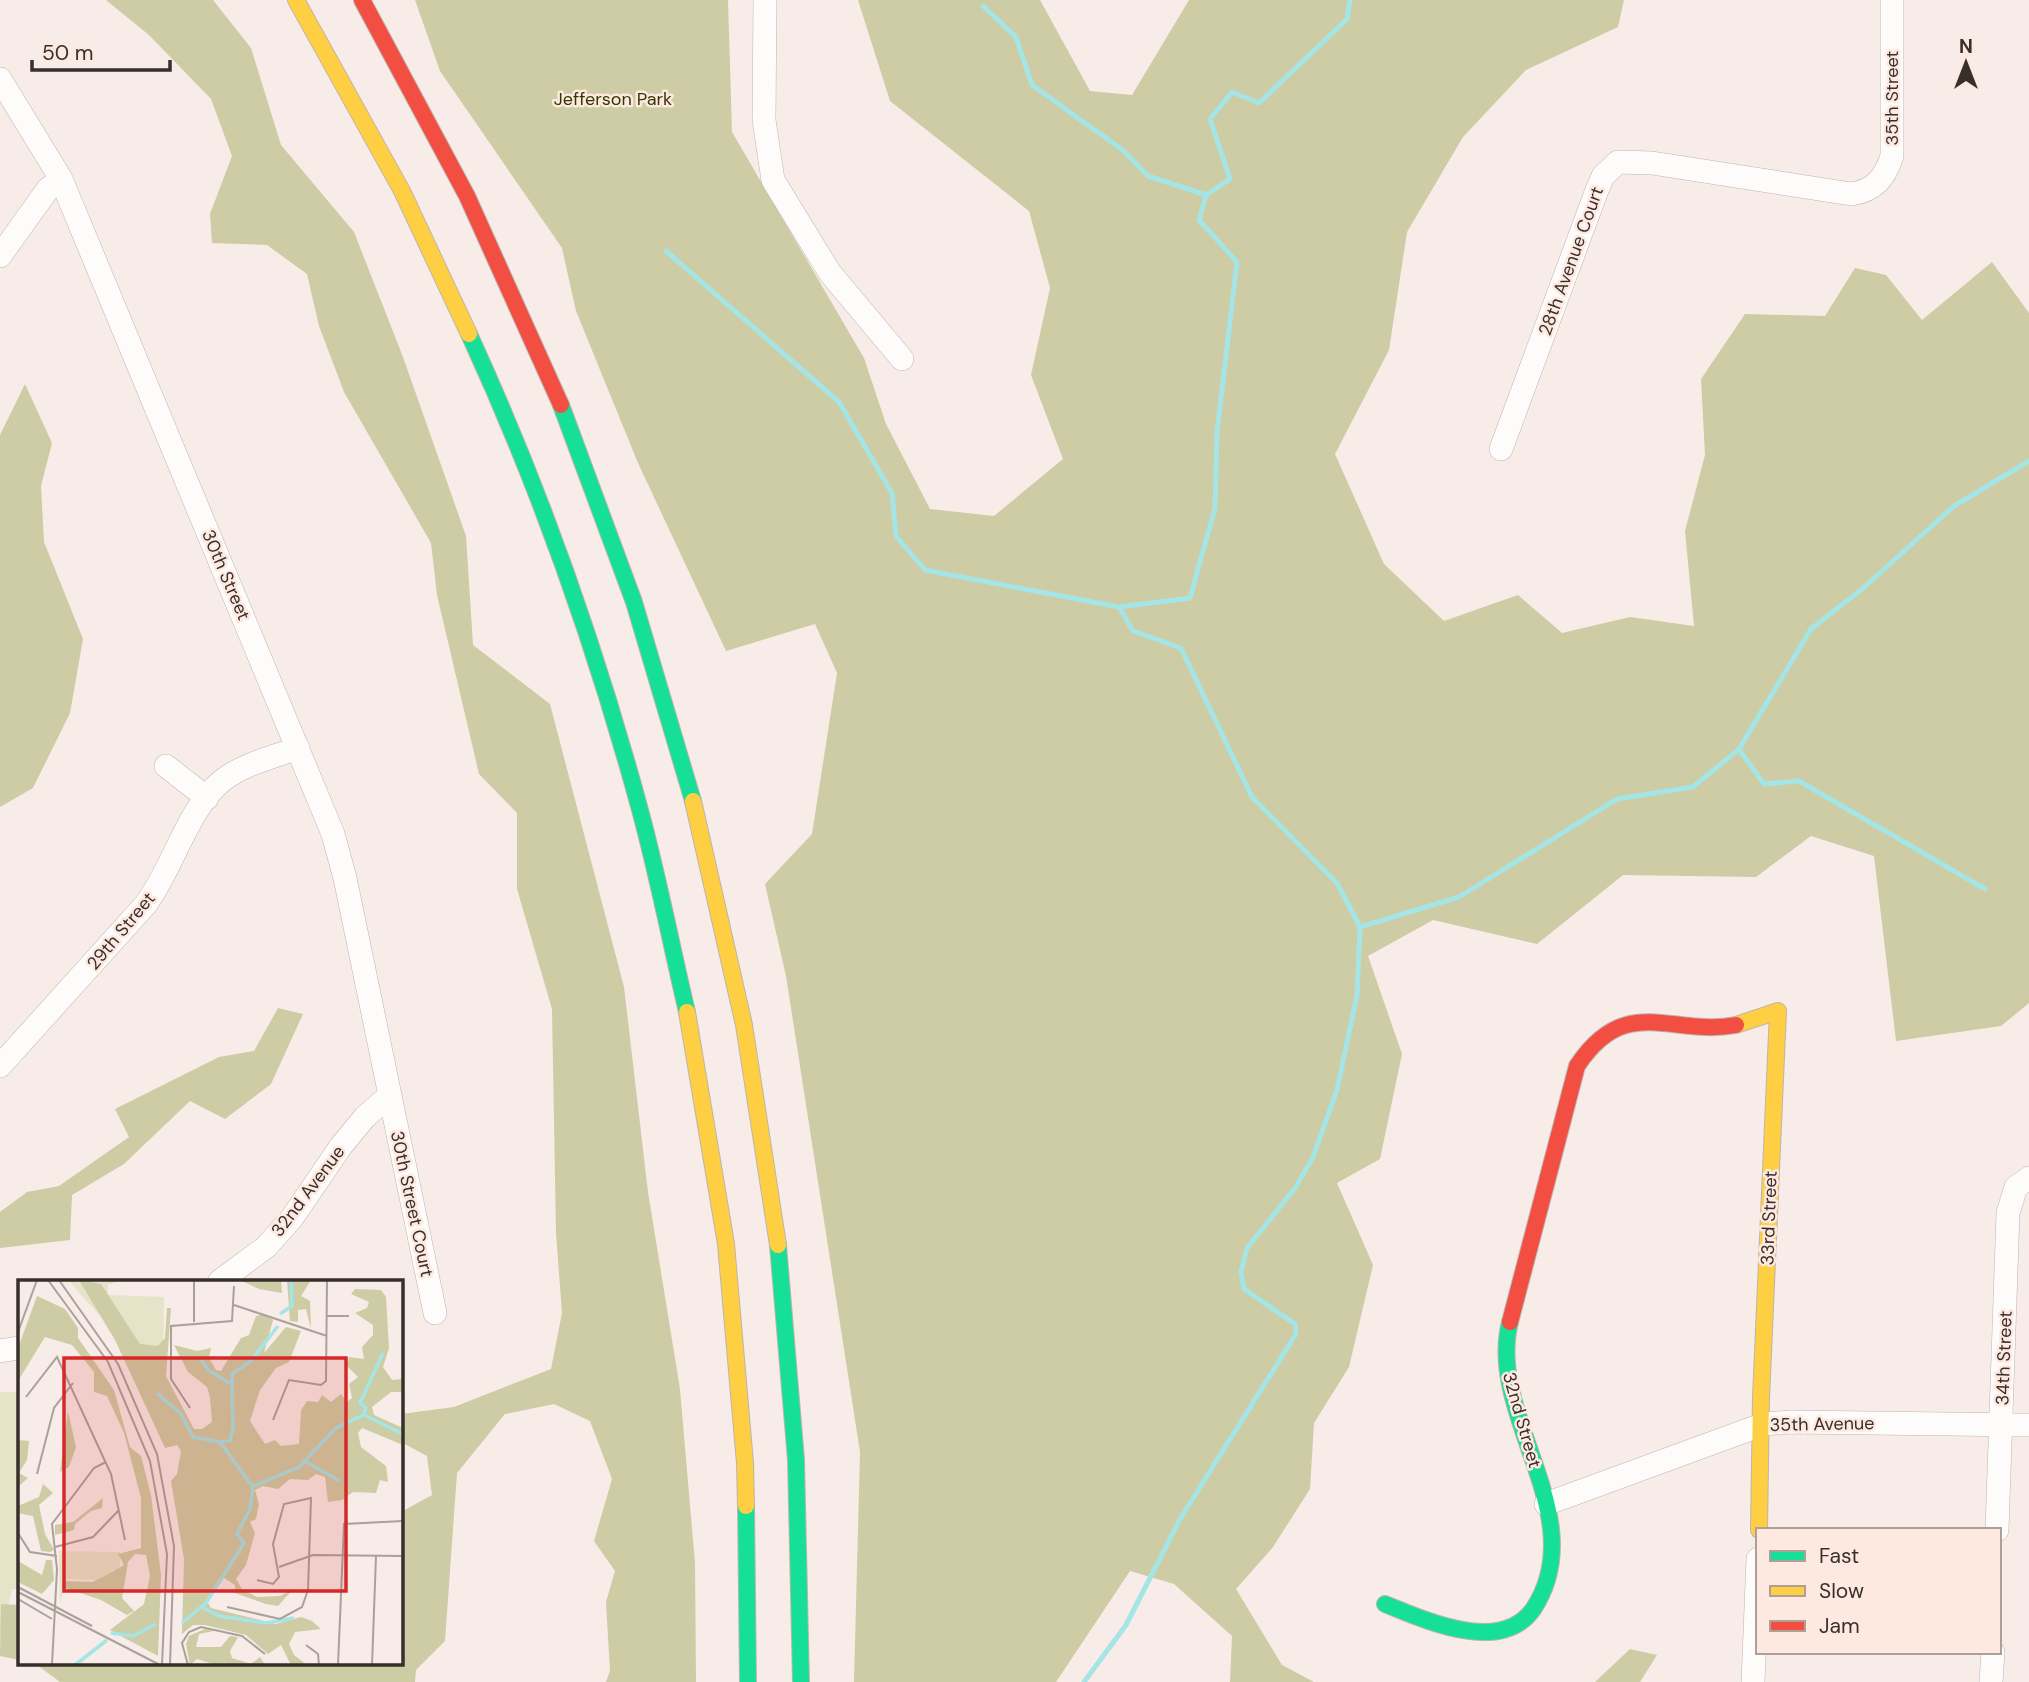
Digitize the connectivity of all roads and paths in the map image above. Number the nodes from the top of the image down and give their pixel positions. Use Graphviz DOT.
graph roads {
  1 [pos="296,0"];
  2 [pos="362,0"];
  3 [pos="765,0"];
  4 [pos="1892,0"];
  5 [pos="0,79"];
  6 [pos="61,179"];
  7 [pos="1871,189"];
  8 [pos="0,256"];
  9 [pos="902,359"];
  10 [pos="1501,449"];
  11 [pos="298,748"];
  12 [pos="166,766"];
  13 [pos="206,798"];
  14 [pos="1778,1011"];
  15 [pos="0,1066"];
  16 [pos="390,1094"];
  17 [pos="2023,1182"];
  18 [pos="221,1280"];
  19 [pos="435,1312"];
  20 [pos="18,1348"];
  21 [pos="0,1351"];
  22 [pos="1761,1425"];
  23 [pos="2002,1425"];
  24 [pos="2029,1425"];
  25 [pos="1546,1504"];
  26 [pos="1759,1528"];
  27 [pos="1997,1528"];
  28 [pos="1385,1604"];
  29 [pos="1756,1608"];
  30 [pos="1993,1654"];
  31 [pos="748,1682"];
  32 [pos="801,1682"];
  33 [pos="1753,1682"];
  34 [pos="1992,1682"];
  1 -- 31 [label="main road"];
  2 -- 32 [label="main road"];
  3 -- 9 [label="street"];
  4 -- 7 [label="street, 35th Street"];
  5 -- 6 [label="street, 30th Street"];
  6 -- 8 [label="street"];
  6 -- 11 [label="street, 30th Street"];
  7 -- 10 [label="street, 28th Avenue Court"];
  11 -- 13 [label="street, 29th Street"];
  11 -- 16 [label="street, 30th Street"];
  12 -- 13 [label="street"];
  13 -- 15 [label="street, 29th Street"];
  14 -- 22 [label="main road, 33rd Street"];
  14 -- 25 [label="main road, 32nd Street"];
  16 -- 18 [label="street, 32nd Avenue"];
  16 -- 19 [label="street, 30th Street Court"];
  17 -- 23 [label="street, 34th Street"];
  20 -- 21 [label="street"];
  22 -- 23 [label="street, 35th Avenue"];
  22 -- 25 [label="street, 35th Avenue"];
  22 -- 26 [label="main road, 33rd Street"];
  23 -- 24 [label="street, 35th Avenue"];
  23 -- 27 [label="street, 34th Street"];
  25 -- 28 [label="main road, 32nd Street"];
  29 -- 33 [label="street"];
  30 -- 34 [label="street"];
}
